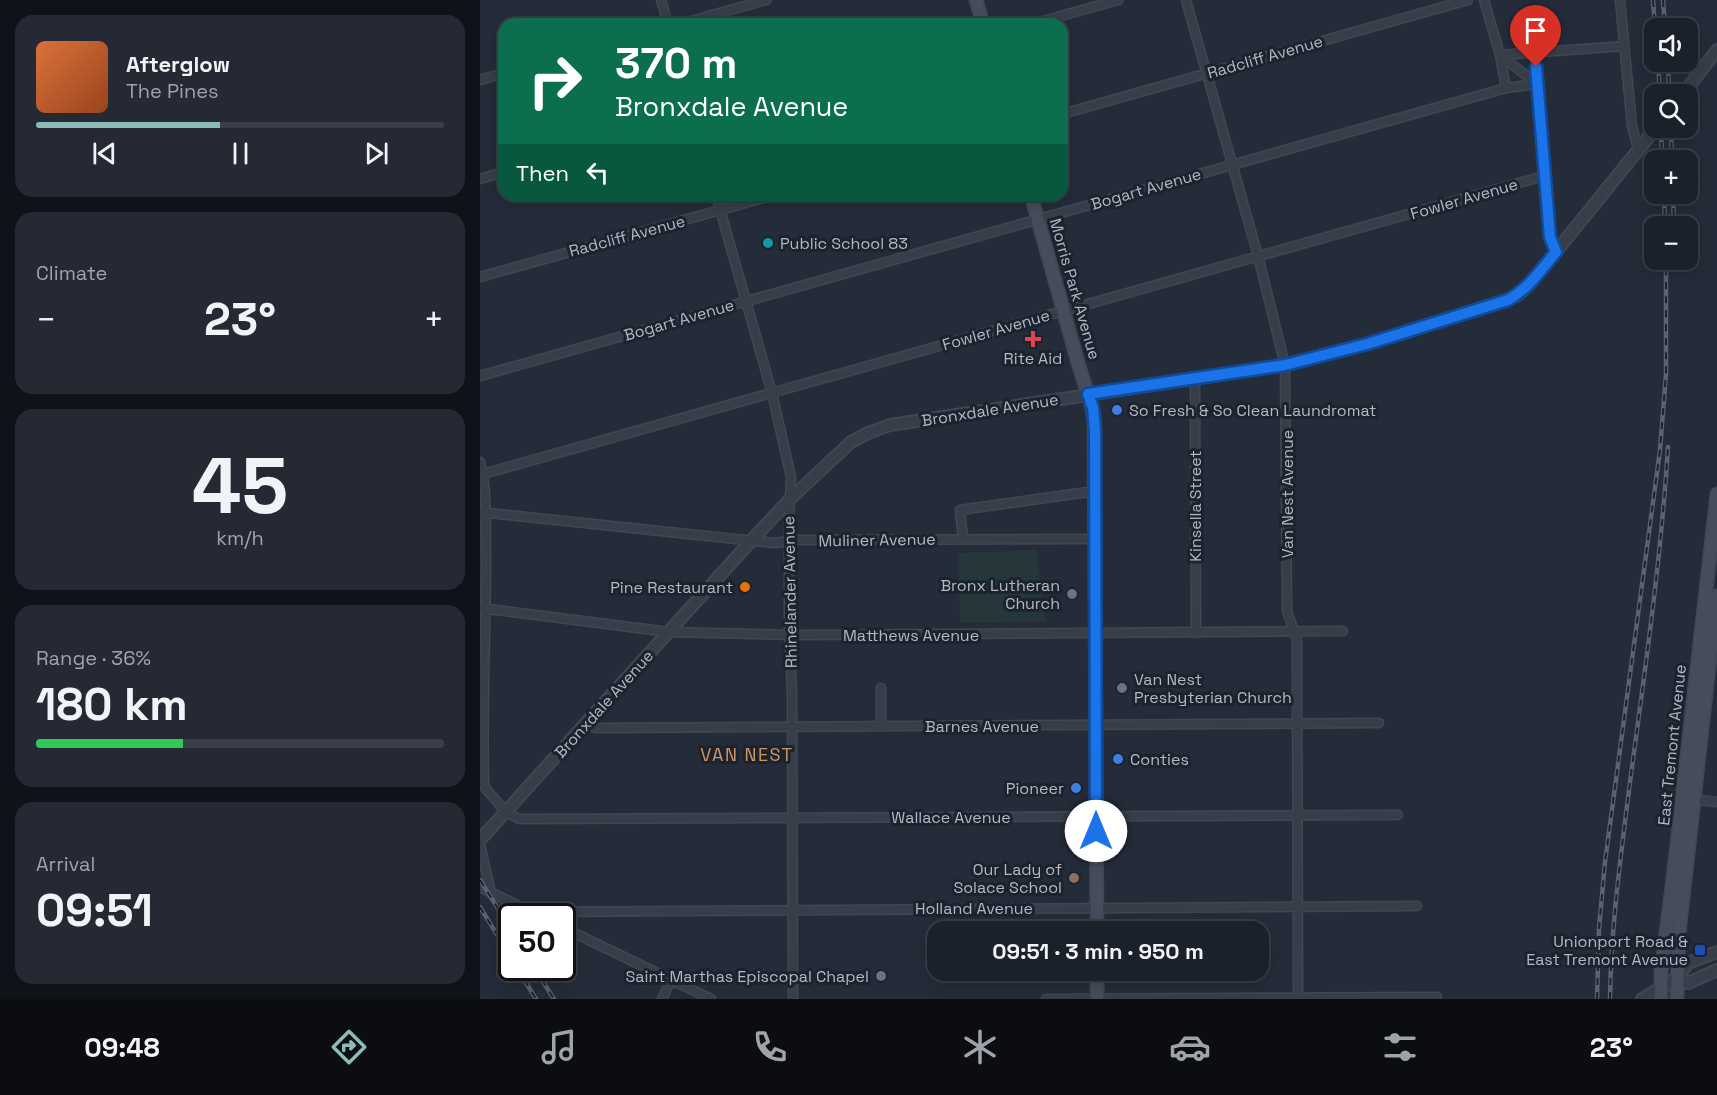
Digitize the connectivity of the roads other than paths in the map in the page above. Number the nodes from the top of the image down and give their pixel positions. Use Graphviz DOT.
graph roads {
  1 [pos="661,0"];
  2 [pos="766,0"];
  3 [pos="976,0"];
  4 [pos="1118,0"];
  5 [pos="1186,0"];
  6 [pos="1468,0"];
  7 [pos="1484,0"];
  8 [pos="1620,0"];
  9 [pos="666,18"];
  10 [pos="702,18"];
  11 [pos="981,18"];
  12 [pos="1054,18"];
  13 [pos="1624,46"];
  14 [pos="1717,50"];
  15 [pos="1535,52"];
  16 [pos="1500,56"];
  17 [pos="1207,73"];
  18 [pos="498,76"];
  19 [pos="480,80"];
  20 [pos="1537,84"];
  21 [pos="1691,84"];
  22 [pos="1506,88"];
  23 [pos="1068,112"];
  24 [pos="1647,138"];
  25 [pos="1638,149"];
  26 [pos="1233,164"];
  27 [pos="498,174"];
  28 [pos="1544,177"];
  29 [pos="480,179"];
  30 [pos="718,201"];
  31 [pos="752,201"];
  32 [pos="1033,201"];
  33 [pos="720,210"];
  34 [pos="1038,219"];
  35 [pos="1556,252"];
  36 [pos="1258,256"];
  37 [pos="480,277"];
  38 [pos="746,301"];
  39 [pos="1064,311"];
  40 [pos="1285,365"];
  41 [pos="480,376"];
  42 [pos="1195,378"];
  43 [pos="771,393"];
  44 [pos="1088,394"];
  45 [pos="480,462"];
  46 [pos="483,474"];
  47 [pos="1095,491"];
  48 [pos="1717,494"];
  49 [pos="790,499"];
  50 [pos="483,512"];
  51 [pos="1715,537"];
  52 [pos="963,539"];
  53 [pos="1095,539"];
  54 [pos="751,541"];
  55 [pos="789,542"];
  56 [pos="1713,593"];
  57 [pos="483,609"];
  58 [pos="1343,631"];
  59 [pos="669,632"];
  60 [pos="1295,632"];
  61 [pos="1196,633"];
  62 [pos="1096,634"];
  63 [pos="789,635"];
  64 [pos="881,688"];
  65 [pos="588,721"];
  66 [pos="1379,723"];
  67 [pos="1297,724"];
  68 [pos="1096,725"];
  69 [pos="792,726"];
  70 [pos="880,726"];
  71 [pos="1688,798"];
  72 [pos="1717,802"];
  73 [pos="506,812"];
  74 [pos="1297,815"];
  75 [pos="1398,815"];
  76 [pos="1096,816"];
  77 [pos="792,818"];
  78 [pos="480,842"];
  79 [pos="480,887"];
  80 [pos="491,893"];
  81 [pos="513,903"];
  82 [pos="1417,906"];
  83 [pos="1097,907"];
  84 [pos="1298,907"];
  85 [pos="793,909"];
  86 [pos="576,911"];
  87 [pos="1097,921"];
  88 [pos="576,934"];
  89 [pos="1717,952"];
  90 [pos="1717,970"];
  91 [pos="1677,978"];
  92 [pos="671,980"];
  93 [pos="1097,981"];
  94 [pos="1661,993"];
  95 [pos="1437,997"];
  96 [pos="1298,998"];
  97 [pos="1644,998"];
  98 [pos="662,999"];
  99 [pos="711,999"];
  100 [pos="793,999"];
  101 [pos="1046,999"];
  102 [pos="1097,999"];
  103 [pos="1677,999"];
  1 -- 9 [label="street"];
  2 -- 10 [label="street"];
  3 -- 11 [label="main road"];
  4 -- 12 [label="street"];
  5 -- 17 [label="street, Van Nest Avenue"];
  6 -- 17 [label="street, Radcliff Avenue"];
  7 -- 16 [label="street"];
  8 -- 13 [label="street"];
  13 -- 15 [label="street"];
  13 -- 25 [label="street"];
  14 -- 21 [label="street"];
  15 -- 16 [label="street"];
  15 -- 20 [label="street"];
  16 -- 20 [label="street"];
  16 -- 22 [label="street"];
  17 -- 23 [label="street, Radcliff Avenue"];
  17 -- 26 [label="street, Van Nest Avenue"];
  18 -- 19 [label="street"];
  20 -- 22 [label="street, Bogart Avenue"];
  20 -- 28 [label="street"];
  22 -- 26 [label="street, Bogart Avenue"];
  24 -- 25 [label="street, Bronxdale Avenue"];
  25 -- 35 [label="street, Bronxdale Avenue"];
  26 -- 34 [label="street, Bogart Avenue"];
  26 -- 36 [label="street, Van Nest Avenue"];
  27 -- 29 [label="street"];
  28 -- 35 [label="street"];
  28 -- 36 [label="street, Fowler Avenue"];
  30 -- 33 [label="street, Rhinelander Avenue"];
  31 -- 33 [label="street, Radcliff Avenue"];
  32 -- 34 [label="main road, Morris Park Avenue"];
  33 -- 37 [label="street, Radcliff Avenue"];
  33 -- 38 [label="street, Rhinelander Avenue"];
  34 -- 38 [label="street, Bogart Avenue"];
  34 -- 39 [label="main road, Morris Park Avenue"];
  35 -- 40 [label="street, Bronxdale Avenue"];
  36 -- 39 [label="street, Fowler Avenue"];
  36 -- 40 [label="street, Van Nest Avenue"];
  38 -- 41 [label="street, Bogart Avenue"];
  38 -- 43 [label="street, Rhinelander Avenue"];
  39 -- 43 [label="street, Fowler Avenue"];
  39 -- 44 [label="main road, Morris Park Avenue"];
  40 -- 42 [label="street, Bronxdale Avenue"];
  40 -- 60 [label="street, Van Nest Avenue"];
  42 -- 44 [label="street, Bronxdale Avenue"];
  42 -- 61 [label="street, Kinsella Street"];
  43 -- 46 [label="street, Fowler Avenue"];
  43 -- 49 [label="street, Rhinelander Avenue"];
  44 -- 47 [label="main road, Morris Park Avenue"];
  44 -- 49 [label="street, Bronxdale Avenue"];
  45 -- 46 [label="street"];
  46 -- 50 [label="street"];
  47 -- 52 [label="street"];
  47 -- 53 [label="main road, Morris Park Avenue"];
  48 -- 51 [label="main road, East Tremont Avenue"];
  49 -- 54 [label="street, Bronxdale Avenue"];
  49 -- 55 [label="street, Rhinelander Avenue"];
  50 -- 54 [label="street, Muliner Avenue"];
  50 -- 57 [label="street"];
  51 -- 56 [label="main road, East Tremont Avenue"];
  52 -- 53 [label="street, Muliner Avenue"];
  52 -- 55 [label="street, Muliner Avenue"];
  53 -- 62 [label="main road, Morris Park Avenue"];
  54 -- 55 [label="street, Muliner Avenue"];
  54 -- 59 [label="street, Bronxdale Avenue"];
  55 -- 63 [label="street, Rhinelander Avenue"];
  56 -- 71 [label="main road, East Tremont Avenue"];
  57 -- 59 [label="street, Matthews Avenue"];
  57 -- 73 [label="street"];
  58 -- 60 [label="street, Matthews Avenue"];
  59 -- 63 [label="street, Matthews Avenue"];
  59 -- 65 [label="street, Bronxdale Avenue"];
  60 -- 61 [label="street, Matthews Avenue"];
  60 -- 67 [label="street, Van Nest Avenue"];
  61 -- 62 [label="street, Matthews Avenue"];
  62 -- 63 [label="street, Matthews Avenue"];
  62 -- 68 [label="main road, Morris Park Avenue"];
  63 -- 69 [label="street, Rhinelander Avenue"];
  64 -- 70 [label="street"];
  65 -- 69 [label="street, Barnes Avenue"];
  65 -- 73 [label="street, Bronxdale Avenue"];
  66 -- 67 [label="street, Barnes Avenue"];
  67 -- 68 [label="street, Barnes Avenue"];
  67 -- 74 [label="street, Van Nest Avenue"];
  68 -- 70 [label="street, Barnes Avenue"];
  68 -- 76 [label="main road, Morris Park Avenue"];
  69 -- 70 [label="street, Barnes Avenue"];
  69 -- 77 [label="street, Rhinelander Avenue"];
  71 -- 72 [label="street"];
  71 -- 91 [label="main road, East Tremont Avenue"];
  71 -- 94 [label="main road, East Tremont Avenue"];
  73 -- 77 [label="street, Wallace Avenue"];
  73 -- 78 [label="street, Bronxdale Avenue"];
  74 -- 75 [label="street, Wallace Avenue"];
  74 -- 76 [label="street, Wallace Avenue"];
  74 -- 84 [label="street, Van Nest Avenue"];
  76 -- 77 [label="street, Wallace Avenue"];
  76 -- 83 [label="main road, Morris Park Avenue"];
  77 -- 85 [label="street, Rhinelander Avenue"];
  78 -- 80 [label="street"];
  79 -- 80 [label="street"];
  80 -- 81 [label="street"];
  82 -- 84 [label="street, Holland Avenue"];
  83 -- 84 [label="street, Holland Avenue"];
  83 -- 85 [label="street, Holland Avenue"];
  83 -- 87 [label="main road, Morris Park Avenue"];
  84 -- 96 [label="street, Van Nest Avenue"];
  85 -- 86 [label="street, Holland Avenue"];
  85 -- 100 [label="street, Rhinelander Avenue"];
  88 -- 92 [label="street"];
  89 -- 91 [label="street"];
  90 -- 91 [label="street"];
  91 -- 94 [label="street"];
  91 -- 103 [label="main road, East Tremont Avenue"];
  92 -- 98 [label="street"];
  92 -- 99 [label="street"];
  93 -- 102 [label="main road"];
  94 -- 97 [label="street"];
  95 -- 96 [label="street"];
  96 -- 102 [label="street"];
  101 -- 102 [label="street"];
}
